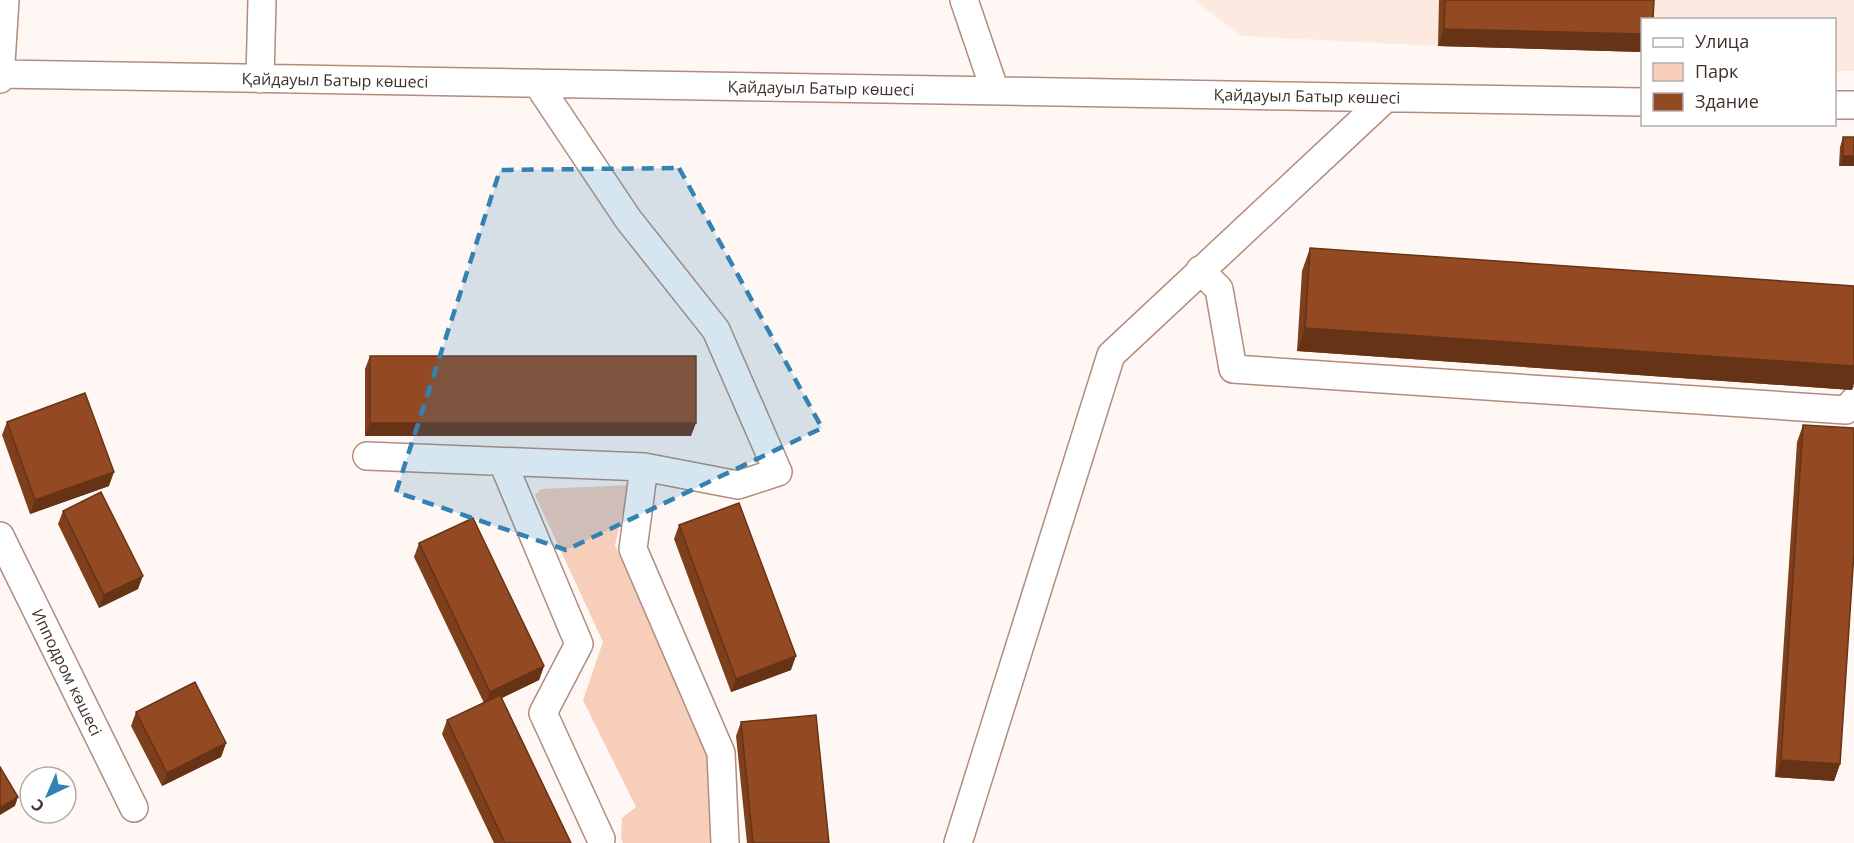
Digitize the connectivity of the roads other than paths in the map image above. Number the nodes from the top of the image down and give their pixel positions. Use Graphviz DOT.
graph roads {
  1 [pos="5,0"];
  2 [pos="262,0"];
  3 [pos="964,0"];
  4 [pos="0,76"];
  5 [pos="260,79"];
  6 [pos="537,83"];
  7 [pos="995,91"];
  8 [pos="1386,98"];
  9 [pos="1641,102"];
  10 [pos="1836,105"];
  11 [pos="1854,105"];
  12 [pos="1200,270"];
  13 [pos="1854,401"];
  14 [pos="367,456"];
  15 [pos="503,463"];
  16 [pos="644,467"];
  17 [pos="0,536"];
  18 [pos="134,808"];
  19 [pos="602,839"];
  20 [pos="725,843"];
  21 [pos="958,843"];
  1 -- 4 [label="street"];
  2 -- 5 [label="street"];
  3 -- 7 [label="street"];
  4 -- 5 [label="street, Қайдауыл Батыр көшесі"];
  5 -- 6 [label="street, Қайдауыл Батыр көшесі"];
  6 -- 7 [label="street, Қайдауыл Батыр көшесі"];
  6 -- 16 [label="street"];
  7 -- 8 [label="street, Қайдауыл Батыр көшесі"];
  8 -- 9 [label="street, Қайдауыл Батыр көшесі"];
  8 -- 12 [label="street"];
  10 -- 11 [label="street"];
  12 -- 13 [label="street"];
  12 -- 21 [label="street"];
  14 -- 15 [label="street"];
  15 -- 16 [label="street"];
  15 -- 19 [label="street"];
  16 -- 20 [label="street"];
  17 -- 18 [label="street, Ипподром көшесі"];
}
